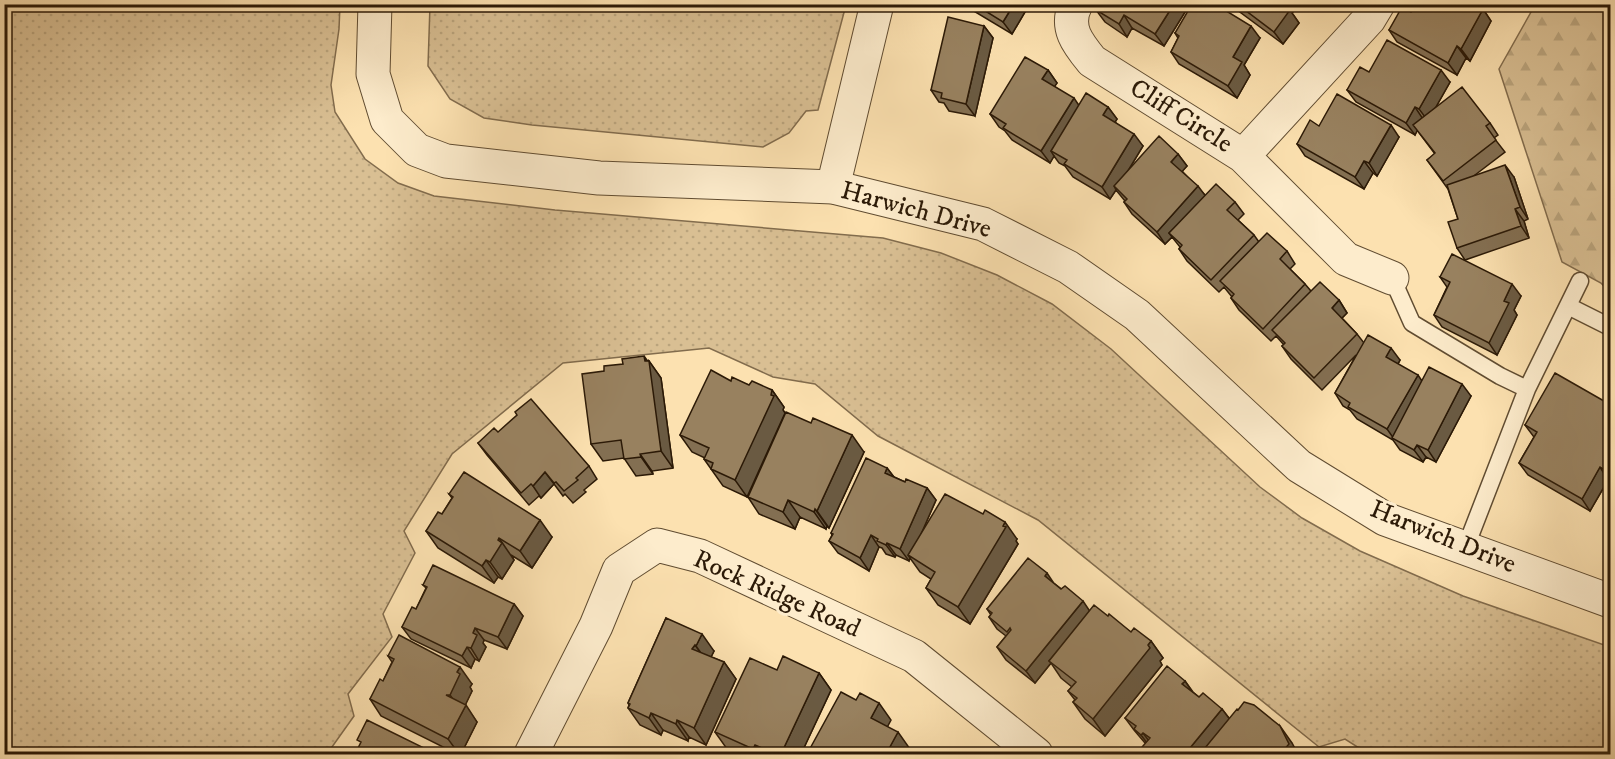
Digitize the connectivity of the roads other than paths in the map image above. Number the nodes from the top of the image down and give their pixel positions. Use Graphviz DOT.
graph roads {
  1 [pos="375,4"];
  2 [pos="877,4"];
  3 [pos="1076,4"];
  4 [pos="1378,4"];
  5 [pos="1243,156"];
  6 [pos="833,187"];
  7 [pos="1392,278"];
  8 [pos="1580,281"];
  9 [pos="1568,306"];
  10 [pos="1611,327"];
  11 [pos="1527,389"];
  12 [pos="1465,549"];
  13 [pos="1611,601"];
  14 [pos="531,754"];
  15 [pos="1036,754"];
  1 -- 6 [label="street, Harwich Drive"];
  2 -- 6 [label="street"];
  3 -- 5 [label="street, Cliff Circle"];
  4 -- 5 [label="street, Cliff Circle"];
  5 -- 7 [label="street"];
  6 -- 12 [label="street, Harwich Drive"];
  7 -- 11 [label="lane"];
  8 -- 9 [label="lane"];
  9 -- 10 [label="lane"];
  9 -- 11 [label="lane"];
  11 -- 12 [label="lane"];
  12 -- 13 [label="street, Harwich Drive"];
  14 -- 15 [label="street, Rock Ridge Road"];
}
